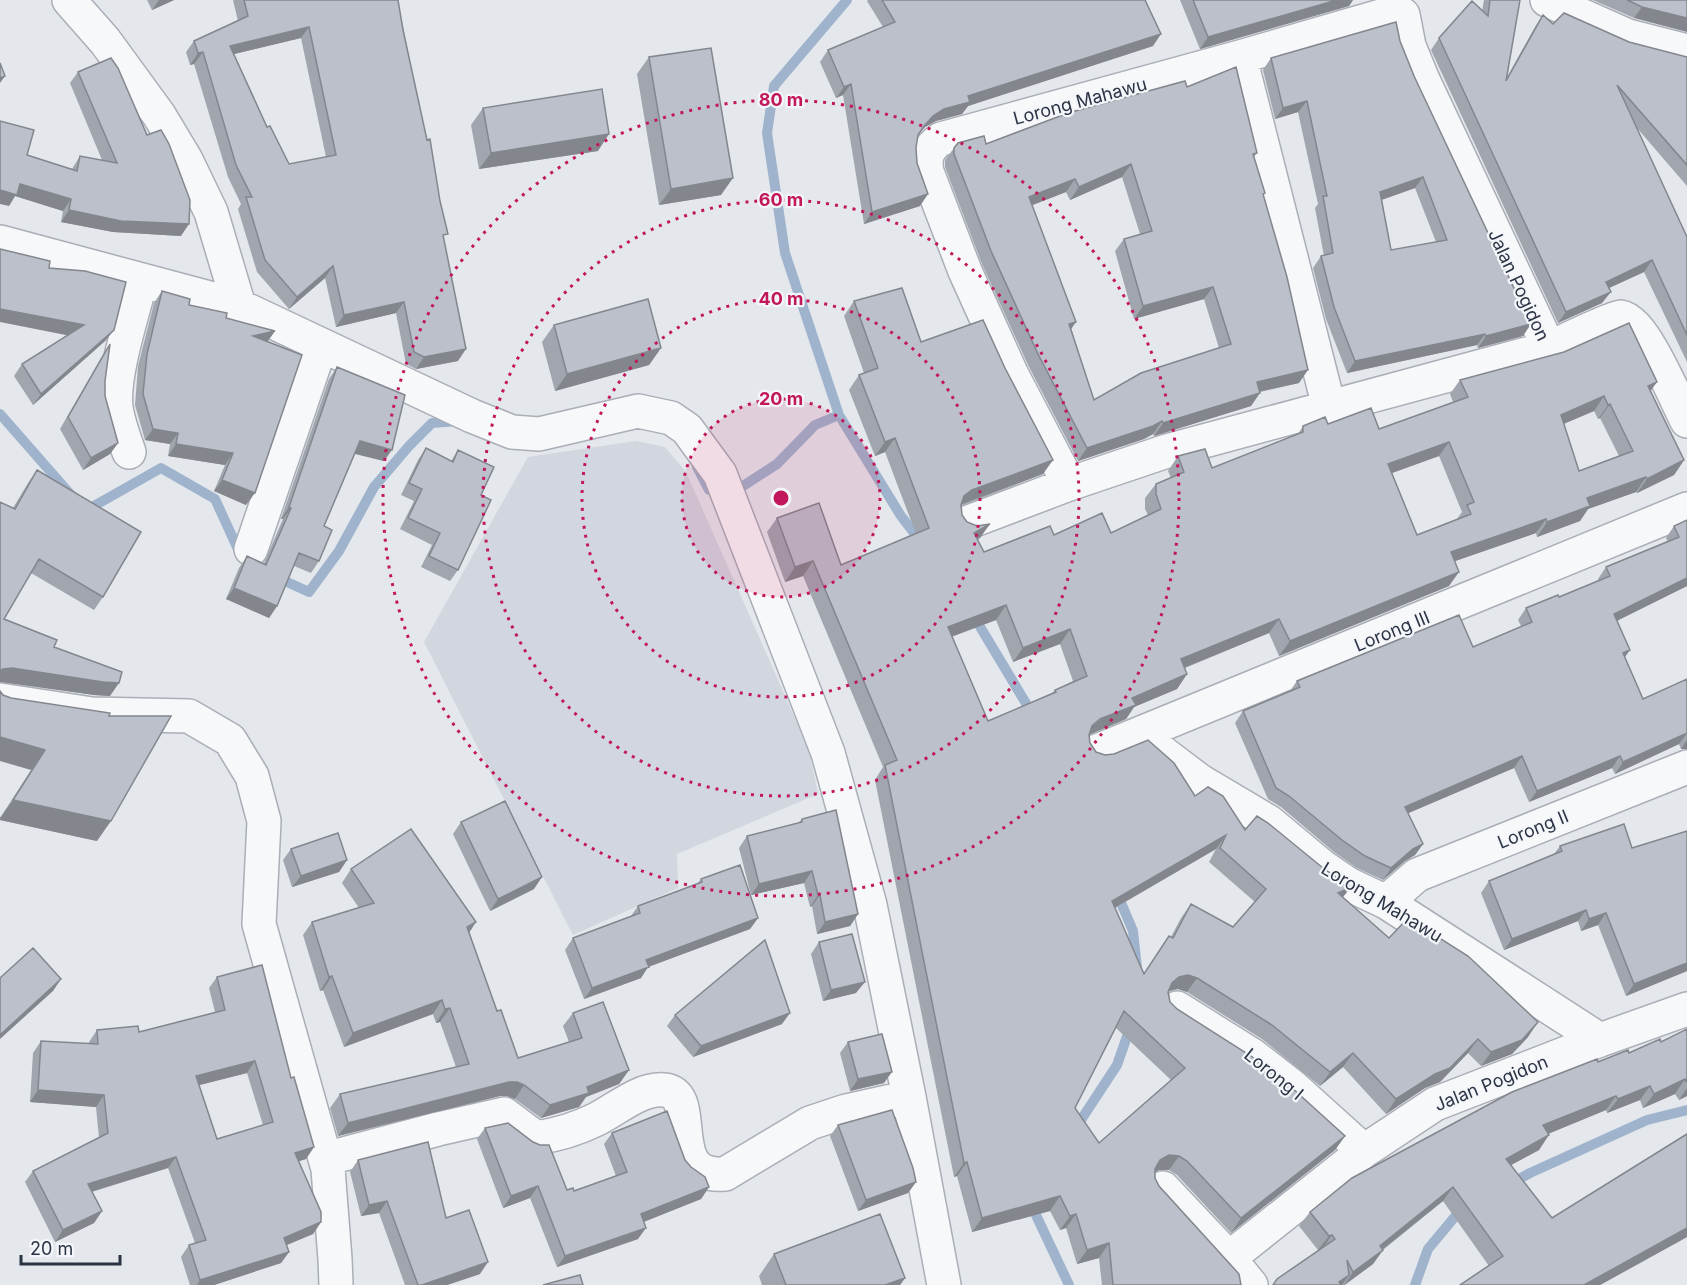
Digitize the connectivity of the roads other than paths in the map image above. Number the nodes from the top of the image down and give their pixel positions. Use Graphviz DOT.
graph roads {
  1 [pos="69,0"];
  2 [pos="1547,0"];
  3 [pos="1413,11"];
  4 [pos="1687,51"];
  5 [pos="1240,57"];
  6 [pos="0,242"];
  7 [pos="141,280"];
  8 [pos="239,306"];
  9 [pos="321,345"];
  10 [pos="1548,348"];
  11 [pos="1329,407"];
  12 [pos="1687,421"];
  13 [pos="129,452"];
  14 [pos="1069,484"];
  15 [pos="1687,509"];
  16 [pos="969,522"];
  17 [pos="251,549"];
  18 [pos="0,700"];
  19 [pos="1143,732"];
  20 [pos="1097,751"];
  21 [pos="1687,767"];
  22 [pos="1386,902"];
  23 [pos="1177,1008"];
  24 [pos="1687,1009"];
  25 [pos="1600,1040"];
  26 [pos="909,1097"];
  27 [pos="1364,1151"];
  28 [pos="325,1159"];
  29 [pos="1163,1188"];
  30 [pos="1229,1258"];
  31 [pos="336,1285"];
  32 [pos="944,1285"];
  33 [pos="1251,1285"];
  1 -- 8 [label="street"];
  2 -- 4 [label="street"];
  3 -- 5 [label="street, Jalan Pogidon"];
  3 -- 10 [label="street, Jalan Pogidon"];
  5 -- 11 [label="street"];
  5 -- 14 [label="street, Lorong Mahawu"];
  6 -- 7 [label="street"];
  7 -- 8 [label="street"];
  7 -- 13 [label="street"];
  8 -- 9 [label="street"];
  9 -- 17 [label="street"];
  9 -- 26 [label="street"];
  10 -- 11 [label="street"];
  10 -- 12 [label="street, Jalan Pogidon"];
  11 -- 14 [label="street"];
  14 -- 16 [label="street"];
  15 -- 19 [label="street, Lorong III"];
  18 -- 28 [label="street"];
  19 -- 20 [label="street, Lorong III"];
  19 -- 22 [label="street, Lorong Mahawu"];
  21 -- 22 [label="street, Lorong II"];
  22 -- 25 [label="street, Lorong Mahawu"];
  23 -- 27 [label="street, Lorong I"];
  24 -- 25 [label="street, Jalan Pogidon"];
  25 -- 27 [label="street, Jalan Pogidon"];
  26 -- 28 [label="street"];
  26 -- 32 [label="street"];
  27 -- 30 [label="street, Jalan Pogidon"];
  28 -- 31 [label="street"];
  29 -- 30 [label="street"];
  30 -- 33 [label="street"];
}
